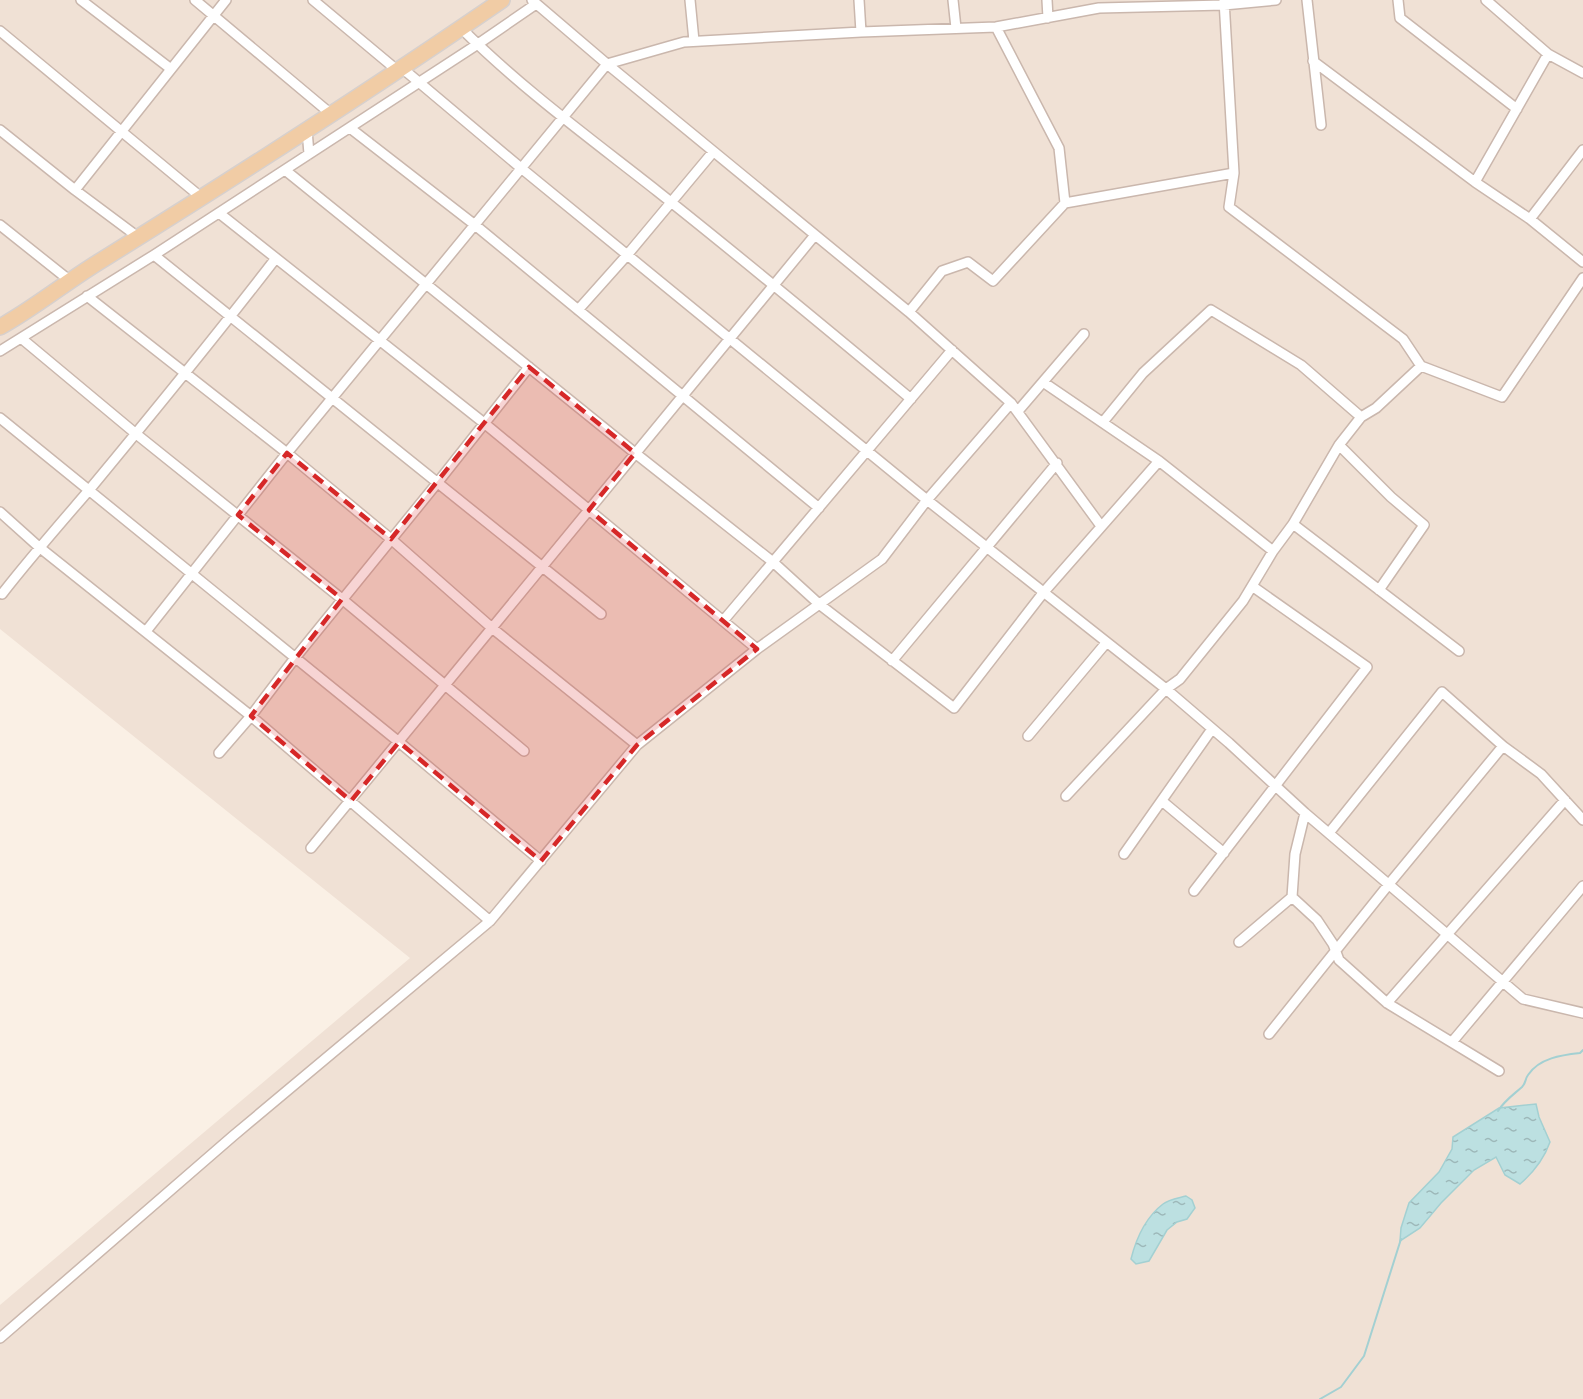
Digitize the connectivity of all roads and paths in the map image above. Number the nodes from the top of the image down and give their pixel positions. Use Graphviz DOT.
graph roads {
  1 [pos="81,0"];
  2 [pos="195,0"];
  3 [pos="226,0"];
  4 [pos="502,0"];
  5 [pos="690,0"];
  6 [pos="859,0"];
  7 [pos="953,0"];
  8 [pos="1047,0"];
  9 [pos="1276,0"];
  10 [pos="1307,0"];
  11 [pos="1398,0"];
  12 [pos="1486,0"];
  13 [pos="1502,0"];
  14 [pos="320,2"];
  15 [pos="534,2"];
  16 [pos="1224,2"];
  17 [pos="1495,8"];
  18 [pos="213,15"];
  19 [pos="1048,18"];
  20 [pos="996,27"];
  21 [pos="461,28"];
  22 [pos="956,28"];
  23 [pos="0,31"];
  24 [pos="861,32"];
  25 [pos="694,41"];
  26 [pos="478,44"];
  27 [pos="1548,54"];
  28 [pos="1313,61"];
  29 [pos="607,64"];
  30 [pos="171,69"];
  31 [pos="400,69"];
  32 [pos="1583,73"];
  33 [pos="421,81"];
  34 [pos="1517,109"];
  35 [pos="331,114"];
  36 [pos="563,117"];
  37 [pos="1321,125"];
  38 [pos="350,128"];
  39 [pos="0,130"];
  40 [pos="307,130"];
  41 [pos="121,132"];
  42 [pos="1583,150"];
  43 [pos="713,152"];
  44 [pos="309,154"];
  45 [pos="521,168"];
  46 [pos="285,170"];
  47 [pos="1234,173"];
  48 [pos="1474,182"];
  49 [pos="75,190"];
  50 [pos="201,198"];
  51 [pos="672,202"];
  52 [pos="1065,203"];
  53 [pos="219,213"];
  54 [pos="1530,219"];
  55 [pos="0,225"];
  56 [pos="475,225"];
  57 [pos="815,235"];
  58 [pos="138,237"];
  59 [pos="628,254"];
  60 [pos="154,255"];
  61 [pos="276,258"];
  62 [pos="1583,262"];
  63 [pos="1583,278"];
  64 [pos="69,280"];
  65 [pos="426,284"];
  66 [pos="775,284"];
  67 [pos="87,296"];
  68 [pos="578,310"];
  69 [pos="909,312"];
  70 [pos="25,313"];
  71 [pos="231,317"];
  72 [pos="0,327"];
  73 [pos="34,330"];
  74 [pos="1084,334"];
  75 [pos="21,338"];
  76 [pos="730,338"];
  77 [pos="380,340"];
  78 [pos="952,350"];
  79 [pos="0,351"];
  80 [pos="1421,366"];
  81 [pos="529,367"];
  82 [pos="185,373"];
  83 [pos="1042,382"];
  84 [pos="682,396"];
  85 [pos="333,398"];
  86 [pos="911,399"];
  87 [pos="1011,403"];
  88 [pos="1018,411"];
  89 [pos="1361,417"];
  90 [pos="0,418"];
  91 [pos="1103,422"];
  92 [pos="484,423"];
  93 [pos="135,433"];
  94 [pos="1339,445"];
  95 [pos="868,450"];
  96 [pos="286,453"];
  97 [pos="635,453"];
  98 [pos="1159,461"];
  99 [pos="1057,463"];
  100 [pos="438,482"];
  101 [pos="88,491"];
  102 [pos="927,500"];
  103 [pos="819,508"];
  104 [pos="589,510"];
  105 [pos="0,512"];
  106 [pos="238,515"];
  107 [pos="1293,524"];
  108 [pos="1101,526"];
  109 [pos="392,539"];
  110 [pos="39,547"];
  111 [pos="987,549"];
  112 [pos="1273,551"];
  113 [pos="773,562"];
  114 [pos="542,566"];
  115 [pos="192,574"];
  116 [pos="1252,586"];
  117 [pos="1379,590"];
  118 [pos="1043,593"];
  119 [pos="2,594"];
  120 [pos="342,599"];
  121 [pos="819,604"];
  122 [pos="601,614"];
  123 [pos="723,621"];
  124 [pos="492,628"];
  125 [pos="147,630"];
  126 [pos="1106,643"];
  127 [pos="757,649"];
  128 [pos="1460,651"];
  129 [pos="295,658"];
  130 [pos="892,661"];
  131 [pos="446,685"];
  132 [pos="1166,689"];
  133 [pos="251,716"];
  134 [pos="1212,729"];
  135 [pos="1028,736"];
  136 [pos="399,742"];
  137 [pos="637,745"];
  138 [pos="1503,746"];
  139 [pos="524,751"];
  140 [pos="219,753"];
  141 [pos="1276,786"];
  142 [pos="1066,796"];
  143 [pos="1565,800"];
  144 [pos="351,801"];
  145 [pos="1162,801"];
  146 [pos="1305,813"];
  147 [pos="1583,820"];
  148 [pos="1329,833"];
  149 [pos="311,848"];
  150 [pos="1224,853"];
  151 [pos="1124,854"];
  152 [pos="541,861"];
  153 [pos="1389,884"];
  154 [pos="1583,886"];
  155 [pos="1194,891"];
  156 [pos="1292,897"];
  157 [pos="490,921"];
  158 [pos="1446,933"];
  159 [pos="1239,942"];
  160 [pos="1336,951"];
  161 [pos="1503,982"];
  162 [pos="1387,1003"];
  163 [pos="1583,1013"];
  164 [pos="1269,1034"];
  165 [pos="1452,1042"];
  166 [pos="1499,1071"];
  167 [pos="0,1338"];
  1 -- 30 [label="street"];
  2 -- 18 [label="street"];
  3 -- 18 [label="street"];
  4 -- 21 [label="main road"];
  5 -- 25 [label="street"];
  6 -- 24 [label="street"];
  7 -- 22 [label="street"];
  8 -- 19 [label="street"];
  9 -- 16 [label="street"];
  10 -- 28 [label="street"];
  11 -- 34 [label="street"];
  12 -- 17 [label="street"];
  13 -- 17 [label="street"];
  14 -- 31 [label="street"];
  15 -- 26 [label="street"];
  15 -- 29 [label="street"];
  16 -- 19 [label="street"];
  16 -- 47 [label="street"];
  17 -- 27 [label="street"];
  18 -- 30 [label="street"];
  18 -- 35 [label="street"];
  19 -- 20 [label="street"];
  20 -- 22 [label="street"];
  20 -- 52 [label="street"];
  21 -- 26 [label="street"];
  21 -- 31 [label="main road"];
  22 -- 24 [label="street"];
  23 -- 41 [label="street"];
  24 -- 25 [label="street"];
  25 -- 29 [label="street"];
  26 -- 33 [label="street"];
  26 -- 36 [label="street"];
  27 -- 32 [label="street"];
  27 -- 34 [label="street"];
  28 -- 37 [label="street"];
  28 -- 48 [label="street"];
  29 -- 36 [label="street"];
  29 -- 43 [label="street"];
  30 -- 41 [label="street"];
  31 -- 33 [label="street"];
  31 -- 35 [label="main road"];
  33 -- 38 [label="street"];
  33 -- 45 [label="street"];
  34 -- 48 [label="street"];
  35 -- 40 [label="main road"];
  36 -- 45 [label="street"];
  36 -- 51 [label="street"];
  38 -- 44 [label="street"];
  38 -- 56 [label="street"];
  39 -- 49 [label="street"];
  40 -- 44 [label="street"];
  40 -- 50 [label="main road"];
  41 -- 49 [label="street"];
  41 -- 50 [label="street"];
  42 -- 54 [label="street"];
  43 -- 51 [label="street"];
  43 -- 57 [label="street"];
  44 -- 46 [label="street"];
  45 -- 56 [label="street"];
  45 -- 59 [label="street"];
  46 -- 53 [label="street"];
  46 -- 65 [label="street"];
  47 -- 52 [label="street"];
  47 -- 80 [label="street"];
  48 -- 54 [label="street"];
  49 -- 58 [label="street"];
  50 -- 58 [label="main road"];
  51 -- 59 [label="street"];
  51 -- 66 [label="street"];
  52 -- 69 [label="street"];
  53 -- 60 [label="street"];
  53 -- 61 [label="street"];
  54 -- 62 [label="street"];
  55 -- 64 [label="street"];
  56 -- 65 [label="street"];
  56 -- 68 [label="street"];
  57 -- 66 [label="street"];
  57 -- 69 [label="street"];
  58 -- 64 [label="main road"];
  59 -- 68 [label="street"];
  59 -- 76 [label="street"];
  60 -- 67 [label="street"];
  60 -- 71 [label="street"];
  61 -- 71 [label="street"];
  61 -- 77 [label="street"];
  63 -- 80 [label="street"];
  64 -- 70 [label="main road"];
  65 -- 77 [label="street"];
  65 -- 81 [label="street"];
  66 -- 76 [label="street"];
  66 -- 86 [label="street"];
  67 -- 73 [label="street"];
  67 -- 82 [label="street"];
  68 -- 84 [label="street"];
  69 -- 78 [label="street"];
  70 -- 72 [label="main road"];
  70 -- 73 [label="street"];
  71 -- 82 [label="street"];
  71 -- 85 [label="street"];
  73 -- 75 [label="street"];
  74 -- 83 [label="street"];
  75 -- 79 [label="street"];
  75 -- 93 [label="street"];
  76 -- 84 [label="street"];
  76 -- 95 [label="street"];
  77 -- 85 [label="street"];
  77 -- 92 [label="street"];
  78 -- 86 [label="street"];
  78 -- 87 [label="street"];
  80 -- 89 [label="street"];
  81 -- 92 [label="street"];
  81 -- 97 [label="street"];
  82 -- 93 [label="street"];
  82 -- 96 [label="street"];
  83 -- 88 [label="street"];
  83 -- 91 [label="street"];
  84 -- 97 [label="street"];
  84 -- 103 [label="street"];
  85 -- 96 [label="street"];
  85 -- 100 [label="street"];
  86 -- 95 [label="street"];
  87 -- 88 [label="street"];
  87 -- 102 [label="street"];
  88 -- 99 [label="street"];
  89 -- 91 [label="street"];
  89 -- 94 [label="street"];
  90 -- 101 [label="street"];
  91 -- 98 [label="street"];
  92 -- 100 [label="street"];
  92 -- 104 [label="street"];
  93 -- 101 [label="street"];
  93 -- 106 [label="street"];
  94 -- 107 [label="street"];
  94 -- 117 [label="street"];
  95 -- 102 [label="street"];
  95 -- 103 [label="street"];
  96 -- 106 [label="street"];
  96 -- 109 [label="street"];
  97 -- 104 [label="street"];
  97 -- 113 [label="street"];
  98 -- 108 [label="street"];
  98 -- 112 [label="street"];
  99 -- 108 [label="street"];
  99 -- 111 [label="street"];
  100 -- 109 [label="street"];
  100 -- 114 [label="street"];
  101 -- 110 [label="street"];
  101 -- 115 [label="street"];
  102 -- 111 [label="street"];
  102 -- 121 [label="street"];
  103 -- 113 [label="street"];
  104 -- 114 [label="street"];
  104 -- 123 [label="street"];
  105 -- 110 [label="street"];
  106 -- 115 [label="street"];
  106 -- 120 [label="street"];
  107 -- 112 [label="street"];
  107 -- 117 [label="street"];
  108 -- 118 [label="street"];
  109 -- 120 [label="street"];
  109 -- 124 [label="street"];
  110 -- 119 [label="street"];
  110 -- 125 [label="street"];
  111 -- 118 [label="street"];
  111 -- 130 [label="street"];
  112 -- 116 [label="street"];
  113 -- 121 [label="street"];
  113 -- 123 [label="street"];
  114 -- 122 [label="street"];
  114 -- 124 [label="street"];
  115 -- 125 [label="street"];
  115 -- 129 [label="street"];
  116 -- 132 [label="street"];
  116 -- 141 [label="street"];
  117 -- 128 [label="street"];
  118 -- 126 [label="street"];
  118 -- 130 [label="street"];
  120 -- 129 [label="street"];
  120 -- 131 [label="street"];
  121 -- 127 [label="street"];
  121 -- 130 [label="street"];
  123 -- 127 [label="street"];
  124 -- 131 [label="street"];
  124 -- 137 [label="street"];
  125 -- 133 [label="street"];
  126 -- 132 [label="street"];
  126 -- 135 [label="street"];
  127 -- 137 [label="street"];
  129 -- 133 [label="street"];
  129 -- 136 [label="street"];
  131 -- 136 [label="street"];
  131 -- 139 [label="street"];
  132 -- 134 [label="street"];
  132 -- 142 [label="street"];
  133 -- 140 [label="street"];
  133 -- 144 [label="street"];
  134 -- 141 [label="street"];
  134 -- 145 [label="street"];
  136 -- 144 [label="street"];
  136 -- 152 [label="street"];
  137 -- 152 [label="street"];
  138 -- 143 [label="street"];
  138 -- 148 [label="street"];
  138 -- 153 [label="street"];
  141 -- 146 [label="street"];
  141 -- 150 [label="street"];
  143 -- 147 [label="street"];
  143 -- 158 [label="street"];
  144 -- 149 [label="street"];
  144 -- 157 [label="street"];
  145 -- 150 [label="street"];
  145 -- 151 [label="street"];
  146 -- 148 [label="street"];
  146 -- 156 [label="street"];
  148 -- 153 [label="street"];
  150 -- 155 [label="street"];
  152 -- 157 [label="street"];
  153 -- 158 [label="street"];
  153 -- 160 [label="street"];
  154 -- 161 [label="street"];
  156 -- 159 [label="street"];
  156 -- 160 [label="street"];
  157 -- 167 [label="street"];
  158 -- 161 [label="street"];
  158 -- 162 [label="street"];
  160 -- 162 [label="street"];
  160 -- 164 [label="street"];
  161 -- 163 [label="street"];
  161 -- 165 [label="street"];
  162 -- 165 [label="street"];
  165 -- 166 [label="street"];
}
